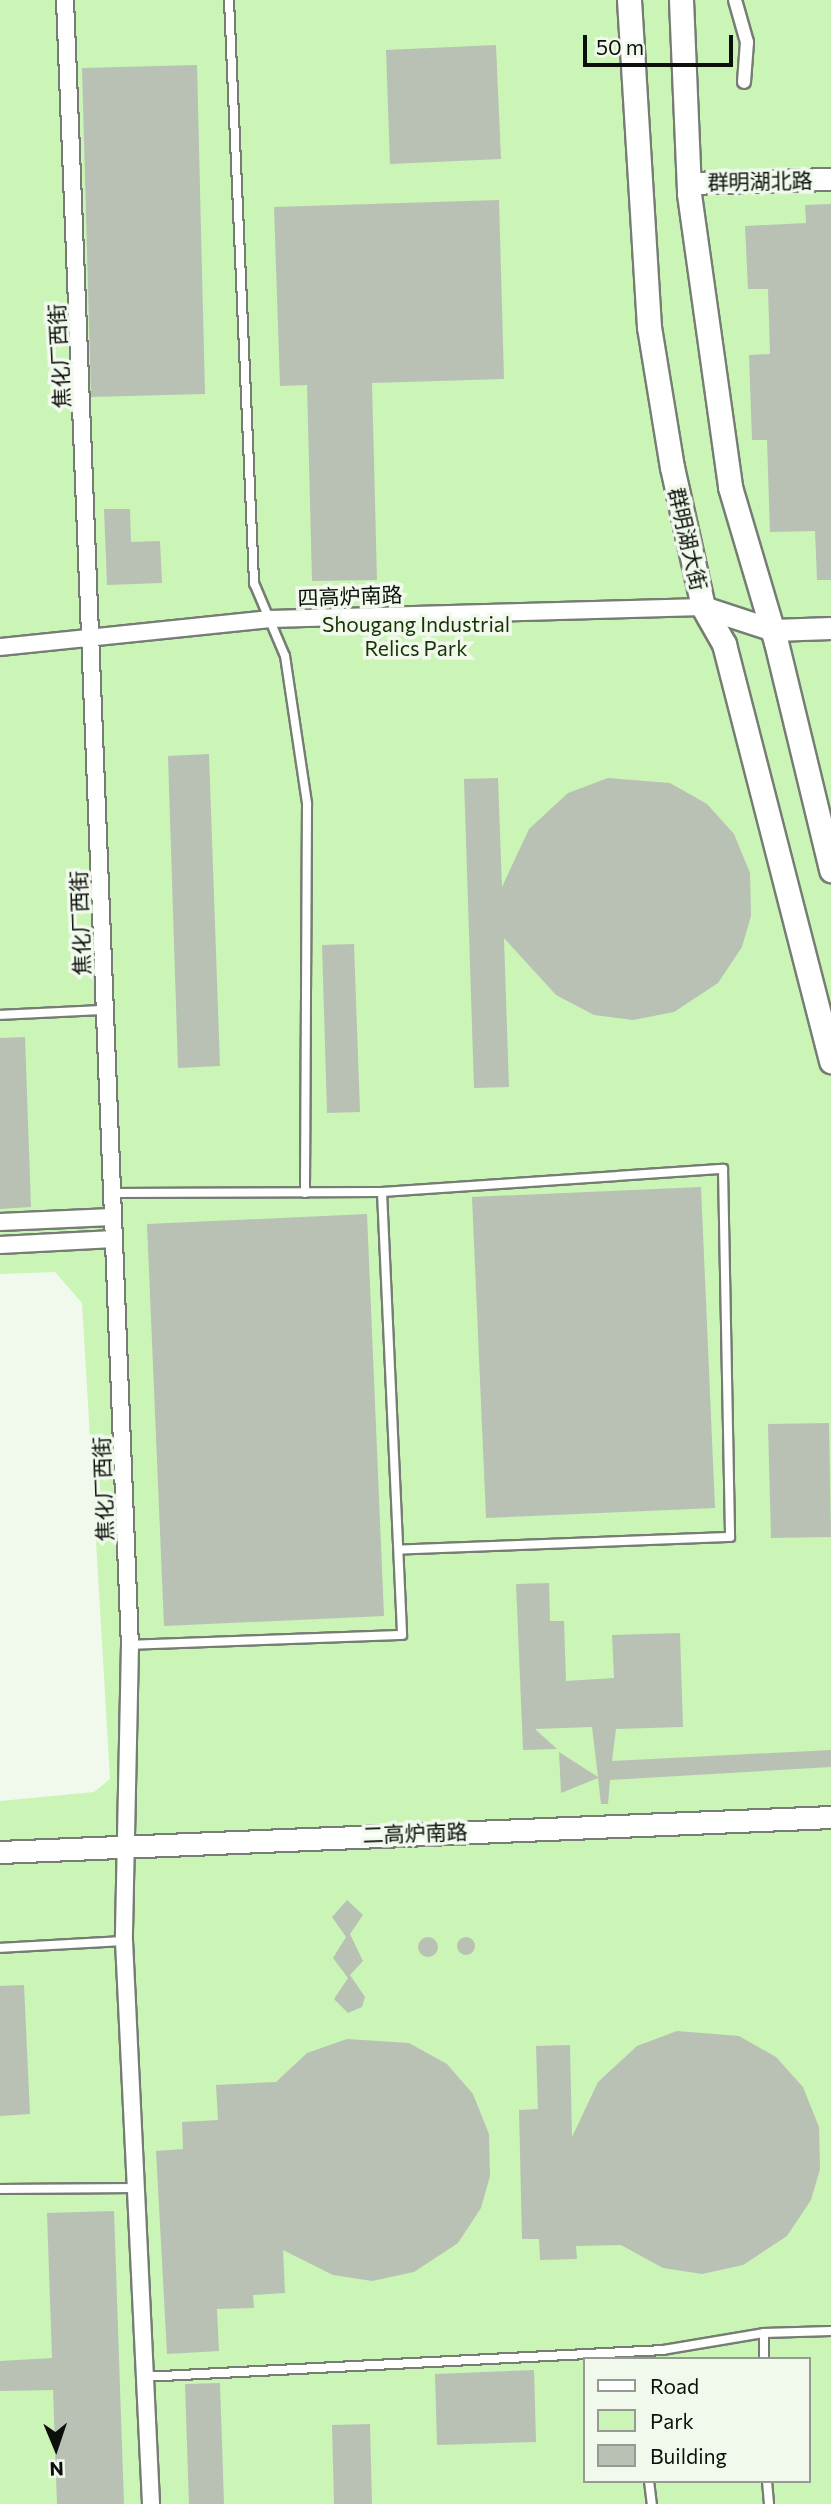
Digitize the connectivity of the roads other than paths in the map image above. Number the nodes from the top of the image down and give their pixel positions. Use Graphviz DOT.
graph roads {
  1 [pos="65,0"];
  2 [pos="229,0"];
  3 [pos="628,0"];
  4 [pos="681,0"];
  5 [pos="735,0"];
  6 [pos="744,82"];
  7 [pos="831,179"];
  8 [pos="688,183"];
  9 [pos="703,607"];
  10 [pos="270,619"];
  11 [pos="831,628"];
  12 [pos="773,630"];
  13 [pos="93,640"];
  14 [pos="0,647"];
  15 [pos="831,870"];
  16 [pos="103,1010"];
  17 [pos="0,1015"];
  18 [pos="831,1061"];
  19 [pos="382,1192"];
  20 [pos="111,1193"];
  21 [pos="305,1193"];
  22 [pos="112,1217"];
  23 [pos="0,1222"];
  24 [pos="114,1239"];
  25 [pos="0,1245"];
  26 [pos="399,1550"];
  27 [pos="130,1645"];
  28 [pos="831,1817"];
  29 [pos="124,1844"];
  30 [pos="0,1852"];
  31 [pos="124,1941"];
  32 [pos="0,1948"];
  33 [pos="133,2188"];
  34 [pos="0,2189"];
  35 [pos="831,2331"];
  36 [pos="764,2333"];
  37 [pos="764,2357"];
  38 [pos="143,2377"];
  39 [pos="649,2483"];
  40 [pos="767,2483"];
  41 [pos="151,2504"];
  42 [pos="652,2504"];
  43 [pos="769,2504"];
  1 -- 13 [label="street, 焦化厂西街"];
  2 -- 10 [label="lane"];
  3 -- 9 [label="main road, 群明湖大街"];
  4 -- 8 [label="main road"];
  5 -- 6 [label="street"];
  7 -- 8 [label="street, 群明湖北路"];
  8 -- 12 [label="main road"];
  9 -- 10 [label="street, 四高炉南路"];
  9 -- 12 [label="street"];
  9 -- 18 [label="main road, 群明湖大街"];
  10 -- 13 [label="street, 四高炉南路"];
  10 -- 21 [label="lane"];
  11 -- 12 [label="street"];
  12 -- 15 [label="main road"];
  13 -- 14 [label="street, 四高炉南路"];
  13 -- 16 [label="street, 焦化厂西街"];
  16 -- 17 [label="lane"];
  16 -- 20 [label="street, 焦化厂西街"];
  19 -- 21 [label="lane"];
  19 -- 26 [label="lane"];
  19 -- 26 [label="lane"];
  20 -- 21 [label="lane"];
  20 -- 22 [label="street, 焦化厂西街"];
  22 -- 23 [label="street"];
  22 -- 24 [label="street, 焦化厂西街"];
  24 -- 25 [label="street"];
  24 -- 27 [label="street, 焦化厂西街"];
  26 -- 27 [label="lane"];
  27 -- 29 [label="street, 焦化厂西街"];
  28 -- 29 [label="street, 二高炉南路"];
  29 -- 30 [label="street, 二高炉南路"];
  29 -- 31 [label="street, 焦化厂西街"];
  31 -- 32 [label="lane"];
  31 -- 33 [label="street, 焦化厂西街"];
  33 -- 34 [label="lane"];
  33 -- 38 [label="street, 焦化厂西街"];
  35 -- 36 [label="lane"];
  36 -- 37 [label="lane"];
  36 -- 38 [label="lane"];
  38 -- 41 [label="street, 焦化厂西街"];
  39 -- 42 [label="lane"];
  40 -- 43 [label="lane"];
}
